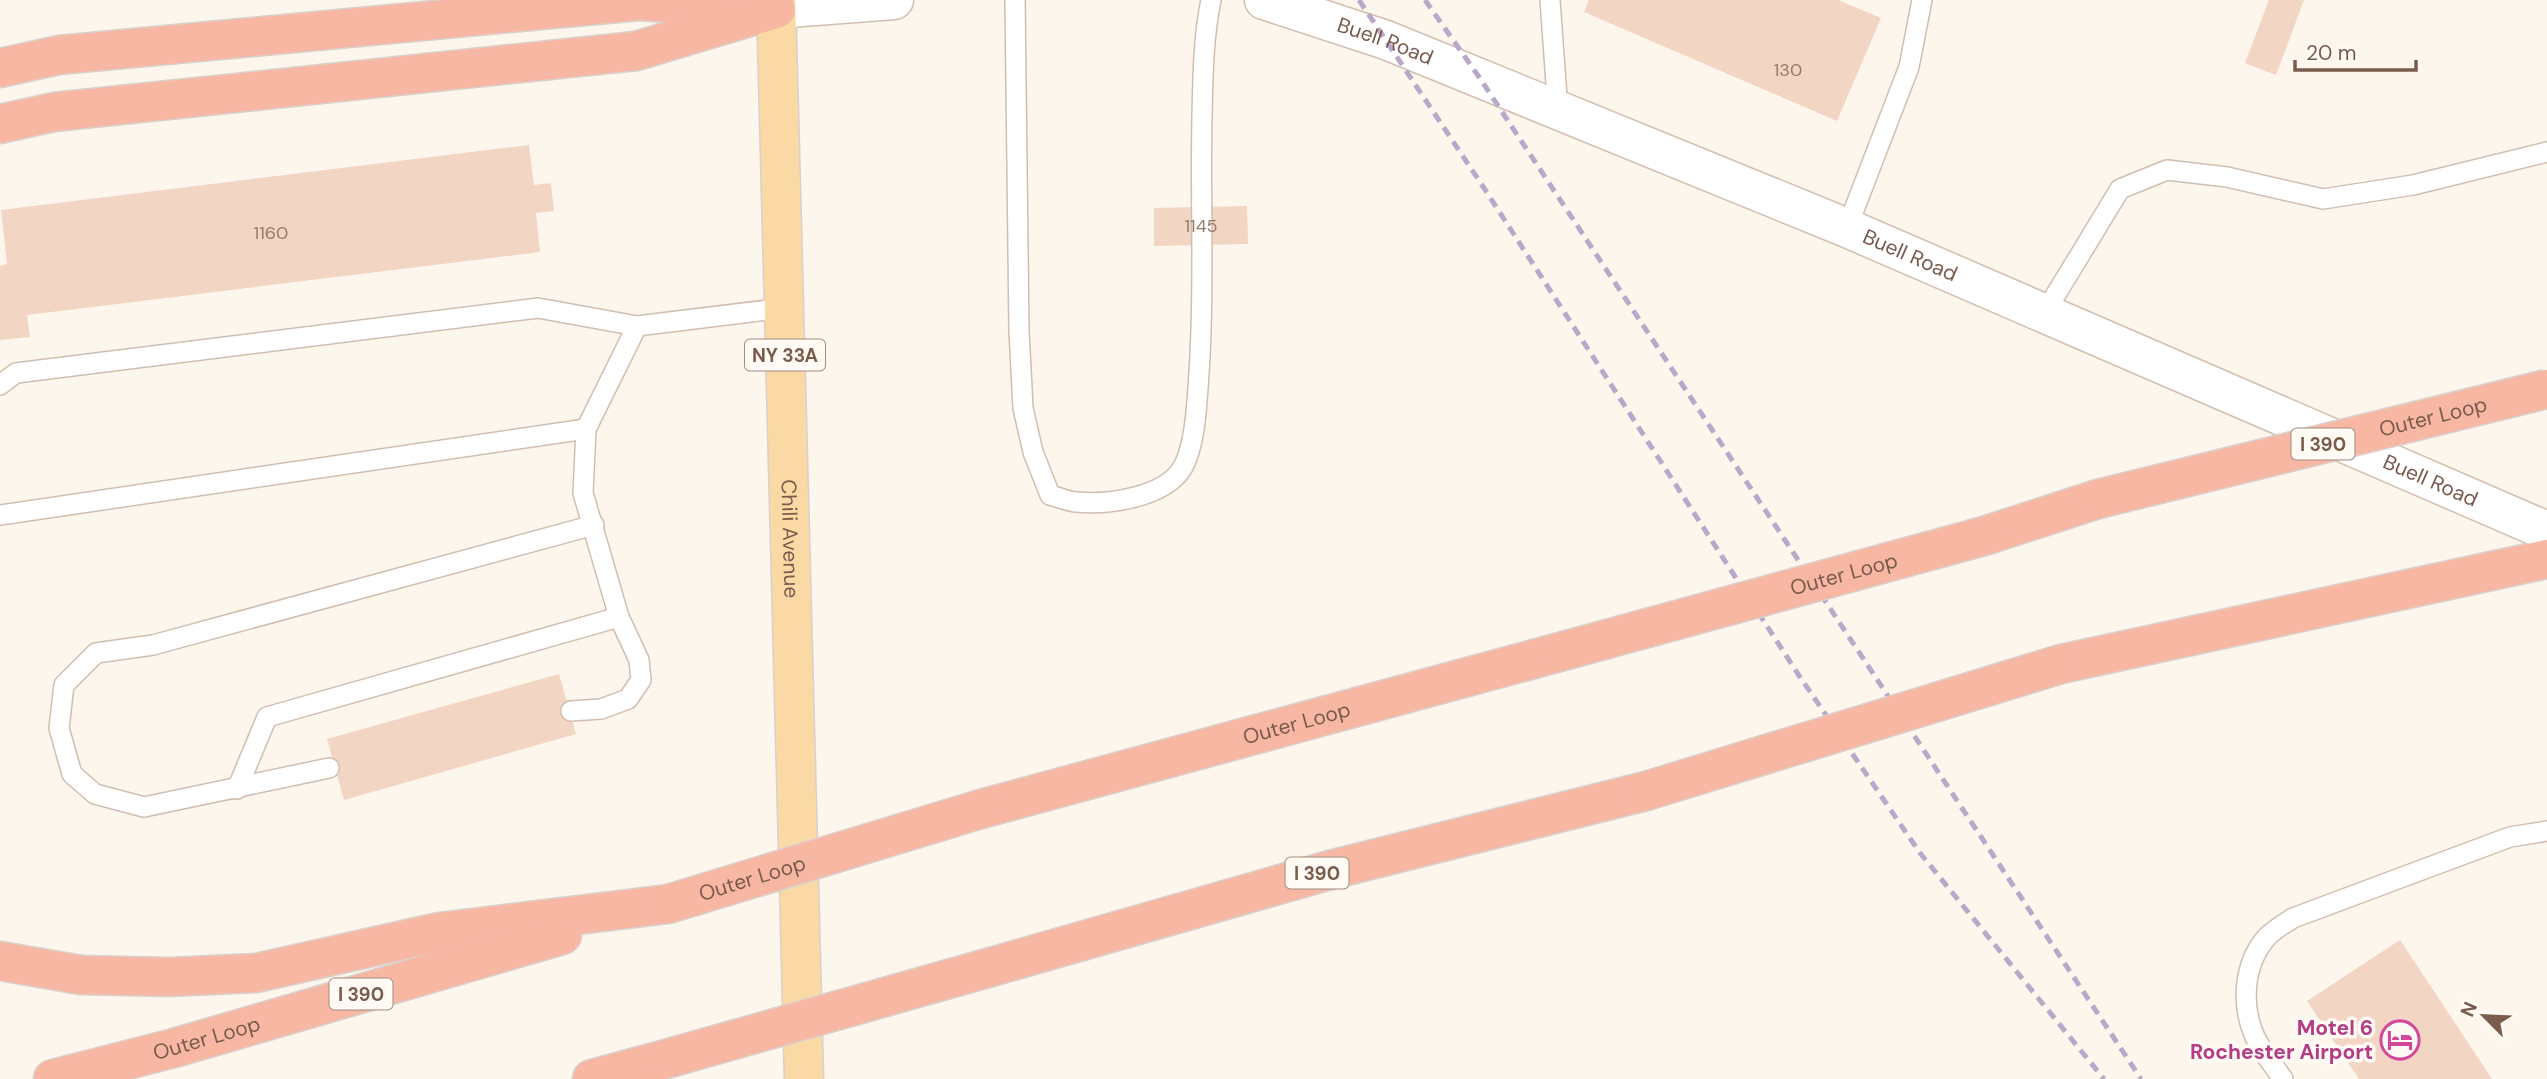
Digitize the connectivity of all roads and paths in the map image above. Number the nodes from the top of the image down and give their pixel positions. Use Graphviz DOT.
graph roads {
  1 [pos="894,0"];
  2 [pos="1015,0"];
  3 [pos="1211,0"];
  4 [pos="1264,0"];
  5 [pos="1550,0"];
  6 [pos="1922,0"];
  7 [pos="776,5"];
  8 [pos="0,68"];
  9 [pos="1558,111"];
  10 [pos="0,124"];
  11 [pos="2547,152"];
  12 [pos="1847,228"];
  13 [pos="784,309"];
  14 [pos="2044,314"];
  15 [pos="637,326"];
  16 [pos="0,385"];
  17 [pos="2547,390"];
  18 [pos="586,429"];
  19 [pos="0,515"];
  20 [pos="594,525"];
  21 [pos="2547,531"];
  22 [pos="2547,559"];
  23 [pos="620,617"];
  24 [pos="571,711"];
  25 [pos="329,768"];
  26 [pos="237,789"];
  27 [pos="2547,831"];
  28 [pos="668,904"];
  29 [pos="0,961"];
  30 [pos="52,1079"];
  31 [pos="592,1079"];
  32 [pos="804,1079"];
  33 [pos="2283,1079"];
  1 -- 7 [label="street"];
  2 -- 3 [label="lane"];
  4 -- 9 [label="street, Buell Road"];
  5 -- 9 [label="lane"];
  6 -- 12 [label="lane"];
  7 -- 8 [label="highway"];
  7 -- 10 [label="highway"];
  7 -- 13 [label="main road, Chili Avenue / NY 33A"];
  9 -- 12 [label="street, Buell Road"];
  11 -- 14 [label="lane"];
  12 -- 14 [label="street, Buell Road"];
  13 -- 15 [label="lane"];
  13 -- 32 [label="main road, Chili Avenue / NY 33A"];
  14 -- 21 [label="street, Buell Road"];
  15 -- 16 [label="lane"];
  15 -- 18 [label="lane"];
  17 -- 28 [label="highway, Outer Loop / I 390, bridge"];
  18 -- 19 [label="lane"];
  18 -- 20 [label="lane"];
  20 -- 23 [label="lane"];
  20 -- 26 [label="lane"];
  22 -- 31 [label="highway, I 390, bridge"];
  23 -- 24 [label="lane"];
  23 -- 26 [label="lane"];
  25 -- 26 [label="lane"];
  27 -- 33 [label="lane"];
  28 -- 29 [label="highway"];
  28 -- 30 [label="highway, Outer Loop / I 390"];
}
